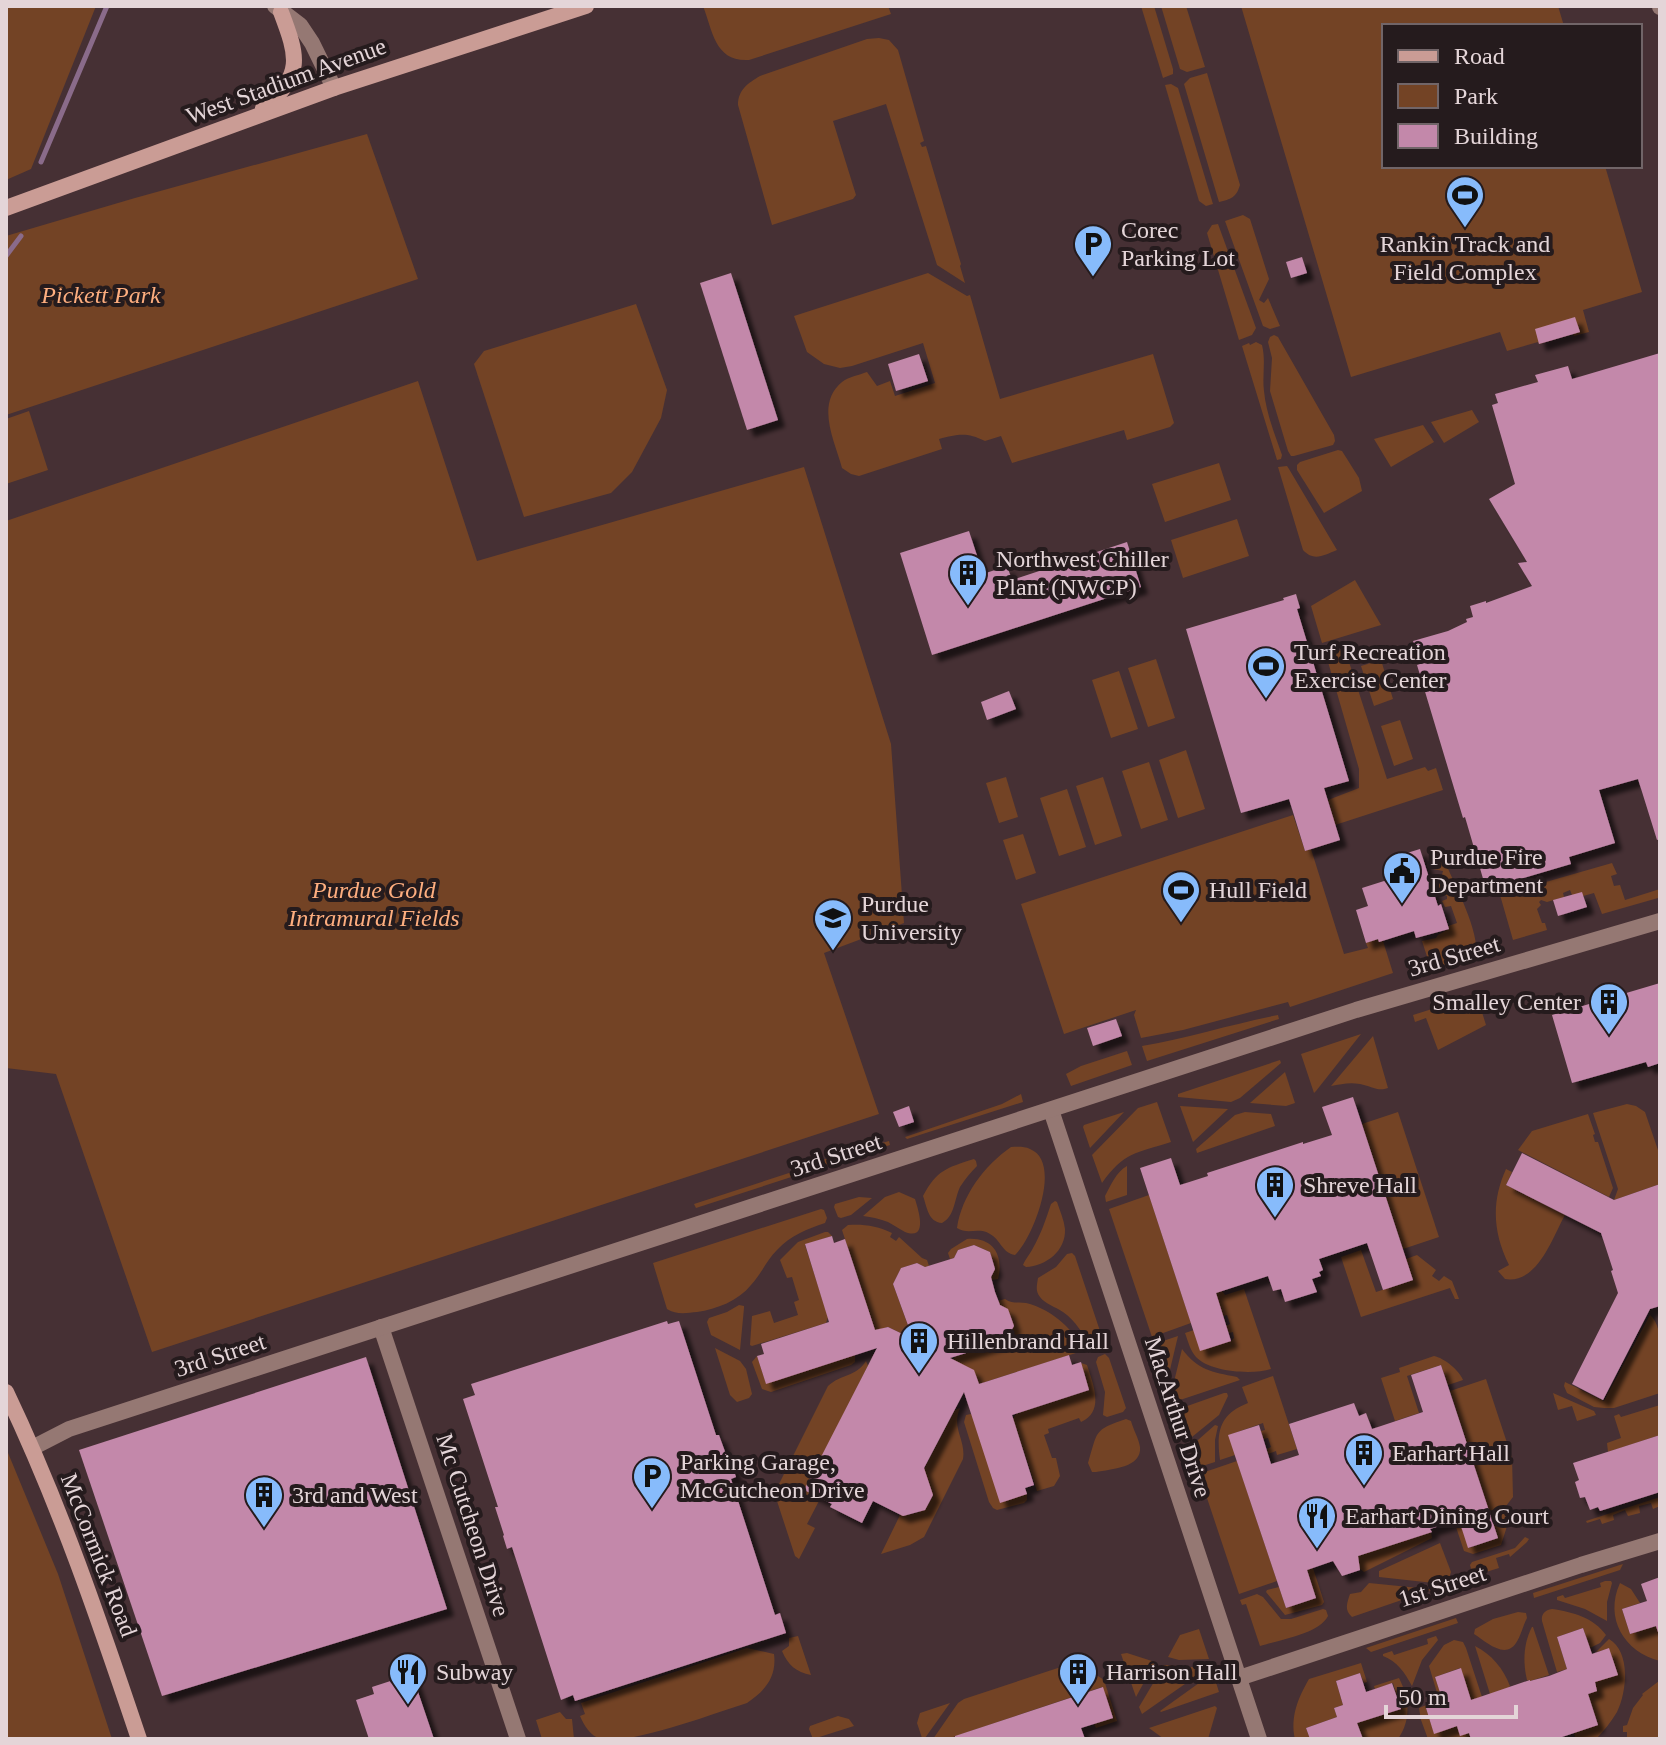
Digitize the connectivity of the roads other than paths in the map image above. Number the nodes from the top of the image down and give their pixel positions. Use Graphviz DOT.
graph roads {
  1 [pos="586,6"];
  2 [pos="278,9"];
  3 [pos="334,88"];
  4 [pos="252,117"];
  5 [pos="6,208"];
  6 [pos="1660,921"];
  7 [pos="1051,1110"];
  8 [pos="381,1327"];
  9 [pos="6,1392"];
  10 [pos="32,1448"];
  11 [pos="1660,1541"];
  12 [pos="1239,1678"];
  13 [pos="139,1739"];
  14 [pos="518,1739"];
  15 [pos="1259,1739"];
  1 -- 3 [label="street, West Stadium Avenue"];
  2 -- 3 [label="street"];
  2 -- 4 [label="street"];
  3 -- 4 [label="street, West Stadium Avenue"];
  4 -- 5 [label="street, West Stadium Avenue"];
  6 -- 7 [label="street, 3rd Street"];
  7 -- 8 [label="street, 3rd Street"];
  7 -- 12 [label="street, MacArthur Drive"];
  8 -- 10 [label="street, 3rd Street"];
  8 -- 14 [label="street, Mc Cutcheon Drive"];
  9 -- 10 [label="street, McCormick Road"];
  10 -- 13 [label="street, McCormick Road"];
  11 -- 12 [label="street, 1st Street"];
  12 -- 15 [label="street, MacArthur Drive"];
}
